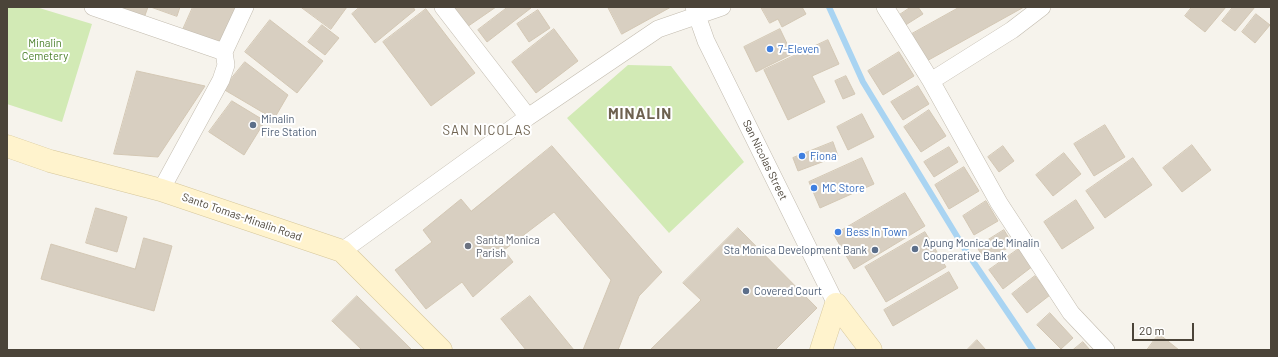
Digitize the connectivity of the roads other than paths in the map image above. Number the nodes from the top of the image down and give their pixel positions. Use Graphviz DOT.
graph roads {
  1 [pos="93,7"];
  2 [pos="245,7"];
  3 [pos="442,7"];
  4 [pos="722,7"];
  5 [pos="886,7"];
  6 [pos="1042,7"];
  7 [pos="695,11"];
  8 [pos="224,52"];
  9 [pos="931,81"];
  10 [pos="528,117"];
  11 [pos="7,146"];
  12 [pos="161,190"];
  13 [pos="342,251"];
  14 [pos="836,304"];
  15 [pos="441,350"];
  16 [pos="821,350"];
  17 [pos="871,350"];
  18 [pos="1106,350"];
  1 -- 8 [label="street"];
  2 -- 8 [label="street"];
  3 -- 10 [label="street"];
  4 -- 7 [label="street"];
  5 -- 9 [label="street"];
  6 -- 9 [label="street"];
  7 -- 10 [label="street"];
  7 -- 14 [label="street, San Nicolas Street"];
  8 -- 12 [label="street"];
  9 -- 18 [label="street"];
  10 -- 13 [label="street"];
  11 -- 12 [label="street, Santo Tomas-Minalin Road"];
  12 -- 13 [label="street, Santo Tomas-Minalin Road"];
  13 -- 15 [label="street, Santo Tomas-Minalin Road"];
  14 -- 16 [label="street"];
  14 -- 17 [label="street"];
}
